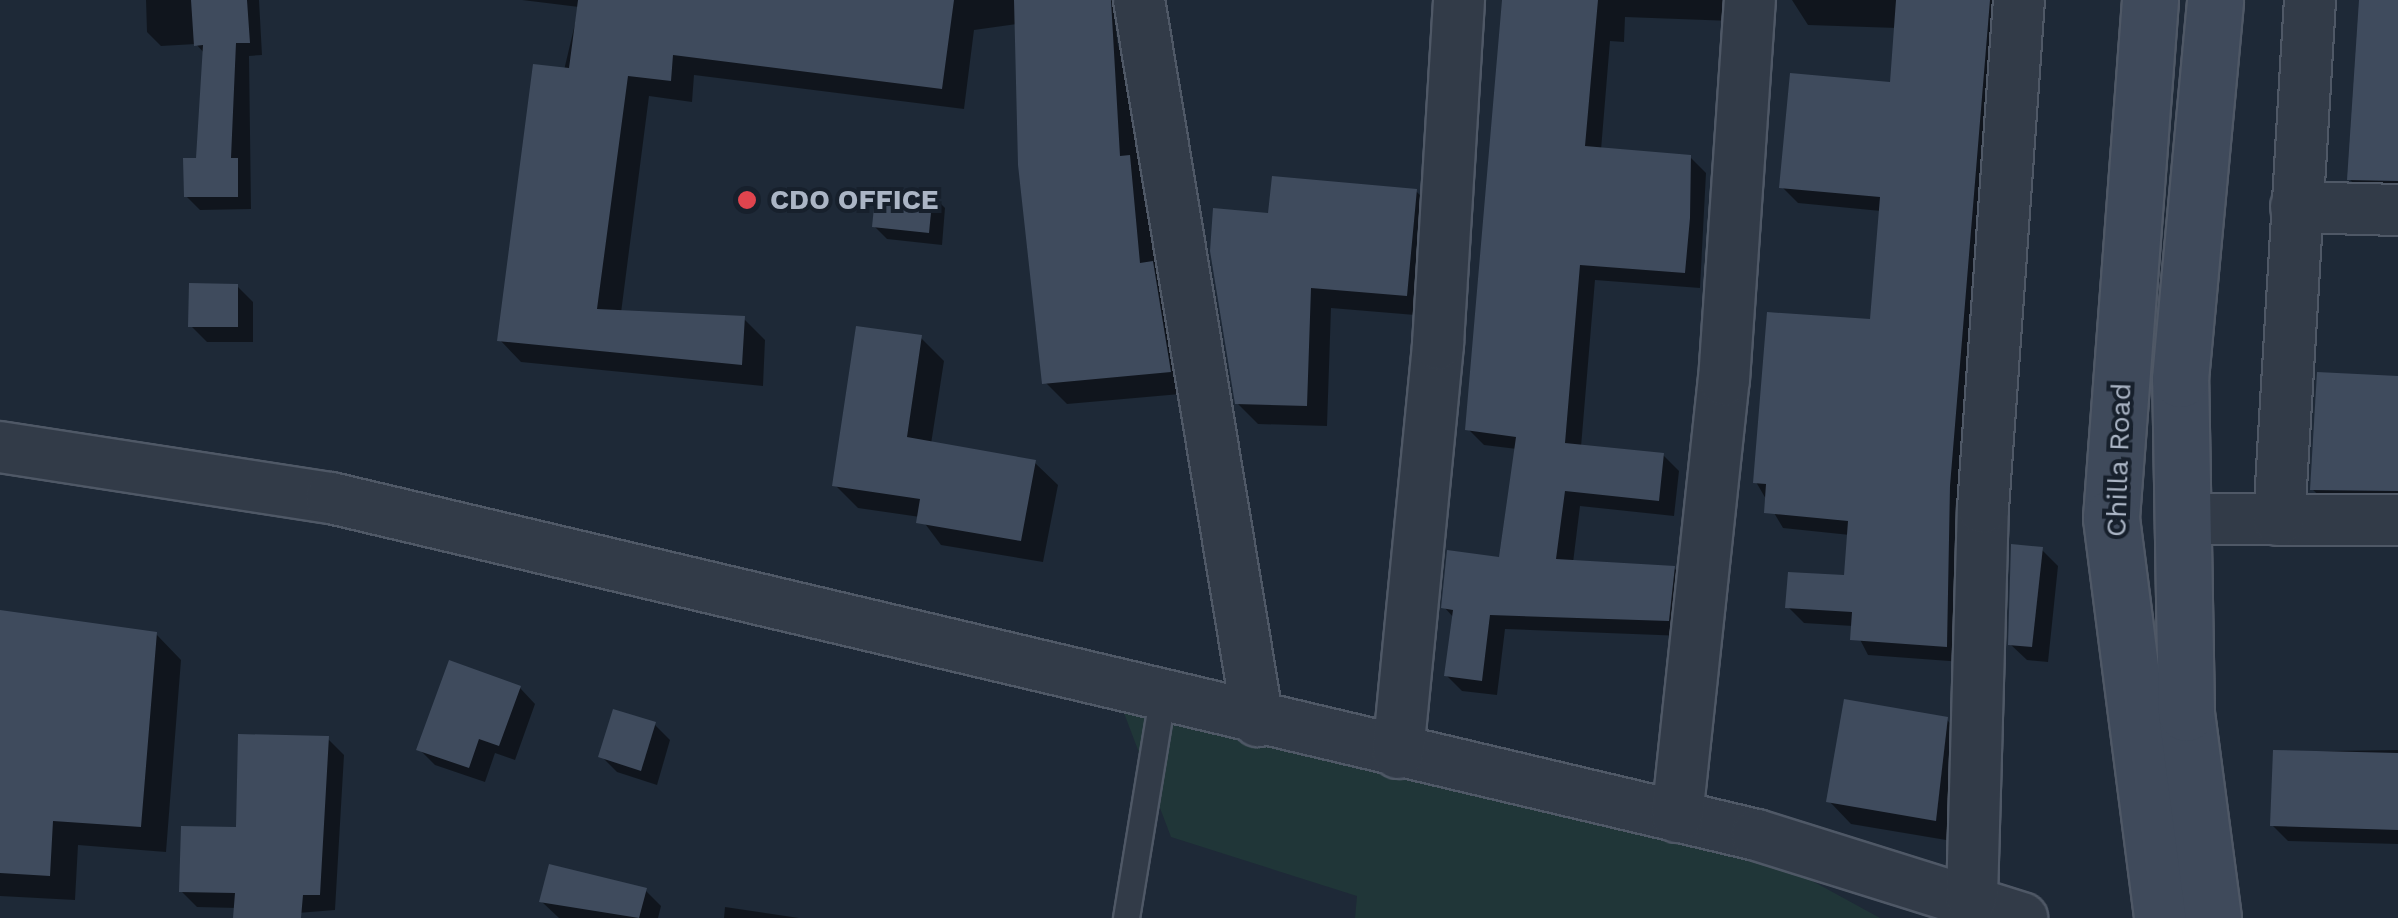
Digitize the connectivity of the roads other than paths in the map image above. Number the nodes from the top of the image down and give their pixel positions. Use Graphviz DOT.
graph roads {
  1 [pos="1139,0"];
  2 [pos="1459,0"];
  3 [pos="1750,0"];
  4 [pos="2019,0"];
  5 [pos="2150,0"];
  6 [pos="2215,0"];
  7 [pos="2310,0"];
  8 [pos="2296,207"];
  9 [pos="2398,210"];
  10 [pos="0,448"];
  11 [pos="2181,518"];
  12 [pos="2279,520"];
  13 [pos="2398,520"];
  14 [pos="1162,699"];
  15 [pos="1258,721"];
  16 [pos="1398,753"];
  17 [pos="1677,817"];
  18 [pos="1972,898"];
  19 [pos="1126,918"];
  20 [pos="2022,918"];
  21 [pos="2163,918"];
  22 [pos="2201,918"];
  23 [pos="2213,918"];
  1 -- 15 [label="street"];
  2 -- 16 [label="street"];
  3 -- 17 [label="street"];
  4 -- 18 [label="street"];
  5 -- 21 [label="main road, Chilla Road"];
  6 -- 11 [label="main road"];
  7 -- 8 [label="street"];
  8 -- 9 [label="street"];
  8 -- 12 [label="street"];
  10 -- 14 [label="street"];
  11 -- 12 [label="street"];
  11 -- 23 [label="main road"];
  12 -- 13 [label="street"];
  14 -- 15 [label="street"];
  14 -- 19 [label="lane"];
  15 -- 16 [label="street"];
  16 -- 17 [label="street"];
  17 -- 18 [label="street"];
  18 -- 20 [label="street"];
  21 -- 22 [label="main road"];
}
